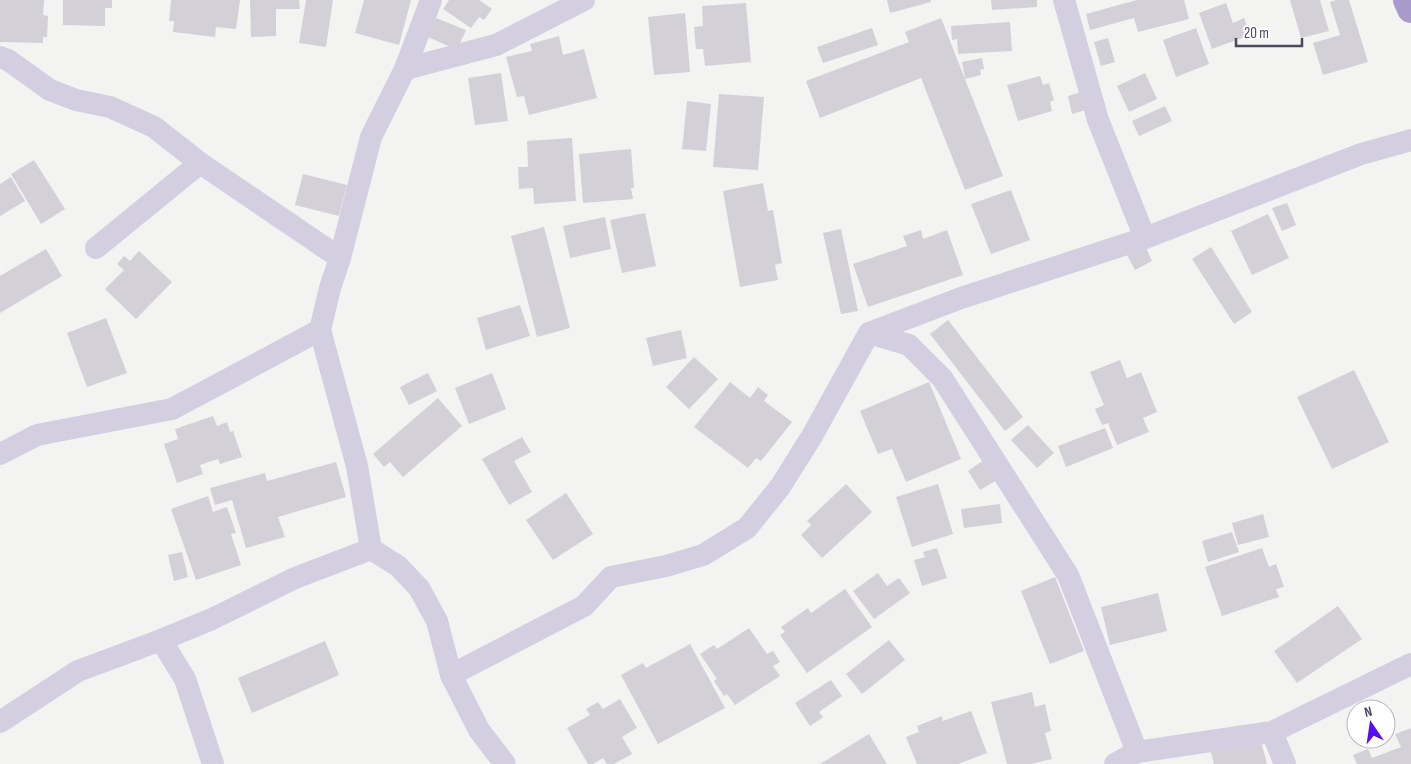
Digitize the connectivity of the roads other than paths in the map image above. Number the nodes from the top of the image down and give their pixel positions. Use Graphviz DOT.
graph roads {
  1 [pos="431,0"];
  2 [pos="584,0"];
  3 [pos="1064,0"];
  4 [pos="1407,0"];
  5 [pos="1411,9"];
  6 [pos="0,57"];
  7 [pos="405,69"];
  8 [pos="1411,140"];
  9 [pos="200,162"];
  10 [pos="1145,238"];
  11 [pos="96,248"];
  12 [pos="340,258"];
  13 [pos="320,330"];
  14 [pos="869,333"];
  15 [pos="0,454"];
  16 [pos="371,548"];
  17 [pos="161,640"];
  18 [pos="1411,664"];
  19 [pos="451,675"];
  20 [pos="0,722"];
  21 [pos="1272,732"];
  22 [pos="1137,752"];
  23 [pos="213,764"];
  24 [pos="505,764"];
  25 [pos="1115,764"];
  26 [pos="1285,764"];
  1 -- 7 [label="street"];
  2 -- 7 [label="street"];
  3 -- 10 [label="street"];
  4 -- 5 [label="highway"];
  6 -- 9 [label="street"];
  7 -- 12 [label="street"];
  8 -- 10 [label="street"];
  9 -- 11 [label="street"];
  9 -- 12 [label="street"];
  10 -- 14 [label="street"];
  12 -- 13 [label="street"];
  13 -- 15 [label="street"];
  13 -- 16 [label="street"];
  14 -- 19 [label="street"];
  14 -- 22 [label="street"];
  16 -- 17 [label="street"];
  16 -- 19 [label="street"];
  17 -- 20 [label="street"];
  17 -- 23 [label="street"];
  18 -- 21 [label="street"];
  19 -- 24 [label="street"];
  21 -- 22 [label="street"];
  21 -- 26 [label="street"];
  22 -- 25 [label="street"];
}
